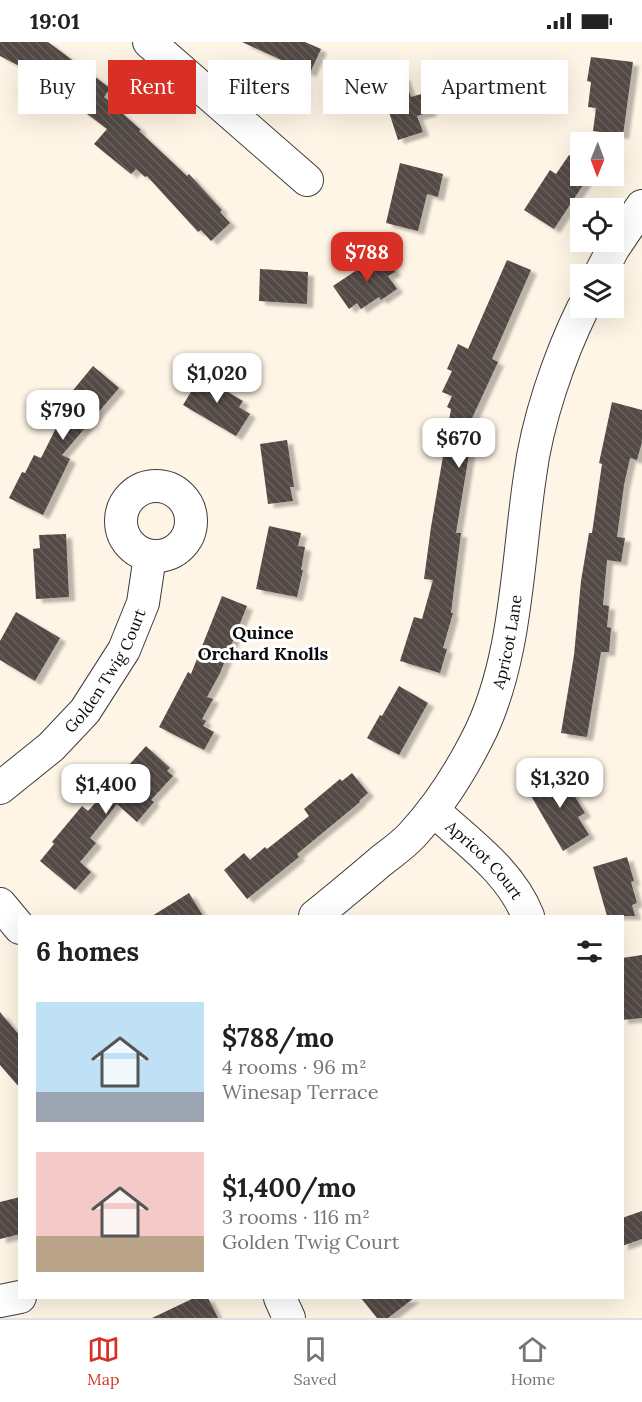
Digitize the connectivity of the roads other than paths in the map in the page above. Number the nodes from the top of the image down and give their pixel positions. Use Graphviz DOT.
graph roads {
  1 [pos="149,42"];
  2 [pos="308,180"];
  3 [pos="642,206"];
  4 [pos="605,264"];
  5 [pos="578,318"];
  6 [pos="150,556"];
  7 [pos="0,788"];
  8 [pos="433,810"];
  9 [pos="0,904"];
  10 [pos="316,915"];
  11 [pos="528,915"];
  12 [pos="18,926"];
  13 [pos="18,1297"];
  14 [pos="280,1299"];
  15 [pos="0,1301"];
  16 [pos="289,1318"];
  1 -- 2 [label="street"];
  3 -- 4 [label="street"];
  5 -- 8 [label="street, Apricot Lane"];
  6 -- 7 [label="street, Golden Twig Court"];
  8 -- 10 [label="street, Apricot Lane"];
  8 -- 11 [label="street, Apricot Court"];
  9 -- 12 [label="street"];
  13 -- 15 [label="street"];
  14 -- 16 [label="street"];
}
